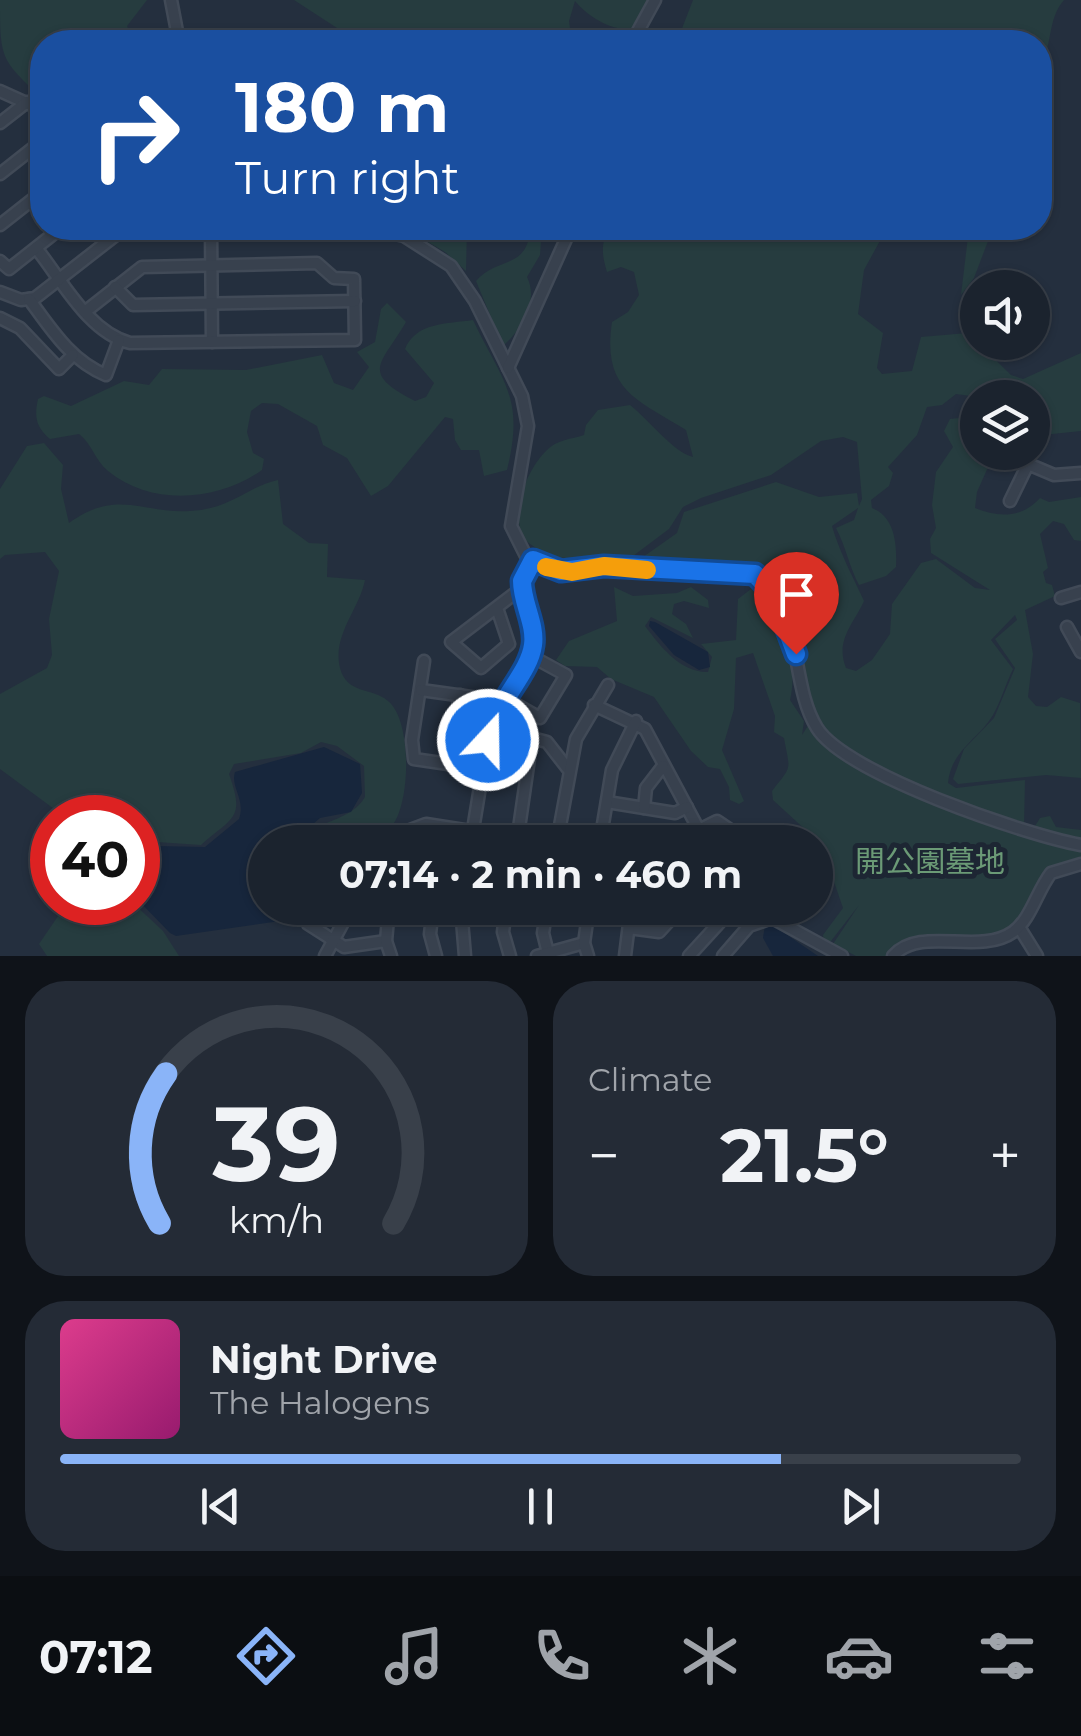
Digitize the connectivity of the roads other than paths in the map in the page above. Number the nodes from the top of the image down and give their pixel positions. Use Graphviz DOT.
graph roads {
  1 [pos="170,0"];
  2 [pos="655,0"];
  3 [pos="176,30"];
  4 [pos="639,30"];
  5 [pos="0,92"];
  6 [pos="27,102"];
  7 [pos="30,104"];
  8 [pos="0,123"];
  9 [pos="30,150"];
  10 [pos="0,174"];
  11 [pos="30,201"];
  12 [pos="0,225"];
  13 [pos="46,240"];
  14 [pos="110,240"];
  15 [pos="211,240"];
  16 [pos="410,240"];
  17 [pos="566,240"];
  18 [pos="36,248"];
  19 [pos="0,262"];
  20 [pos="212,265"];
  21 [pos="61,278"];
  22 [pos="115,287"];
  23 [pos="0,292"];
  24 [pos="29,300"];
  25 [pos="354,301"];
  26 [pos="212,304"];
  27 [pos="86,311"];
  28 [pos="0,318"];
  29 [pos="118,340"];
  30 [pos="212,342"];
  31 [pos="73,356"];
  32 [pos="508,368"];
  33 [pos="1081,473"];
  34 [pos="1010,500"];
  35 [pos="533,560"];
  36 [pos="522,592"];
  37 [pos="1081,592"];
  38 [pos="1061,598"];
  39 [pos="497,608"];
  40 [pos="1067,627"];
  41 [pos="1081,652"];
  42 [pos="531,656"];
  43 [pos="424,661"];
  44 [pos="608,685"];
  45 [pos="421,690"];
  46 [pos="460,695"];
  47 [pos="502,699"];
  48 [pos="594,705"];
  49 [pos="636,721"];
  50 [pos="451,746"];
  51 [pos="486,752"];
  52 [pos="664,766"];
  53 [pos="568,769"];
  54 [pos="606,802"];
  55 [pos="644,808"];
  56 [pos="687,808"];
  57 [pos="474,825"];
  58 [pos="519,825"];
  59 [pos="560,825"];
  60 [pos="603,825"];
  61 [pos="696,825"];
  62 [pos="1081,845"];
  63 [pos="1081,864"];
  64 [pos="310,925"];
  65 [pos="344,925"];
  66 [pos="387,925"];
  67 [pos="431,925"];
  68 [pos="463,925"];
  69 [pos="503,925"];
  70 [pos="543,925"];
  71 [pos="587,925"];
  72 [pos="629,925"];
  73 [pos="665,925"];
  74 [pos="717,925"];
  75 [pos="751,925"];
  76 [pos="785,925"];
  77 [pos="1018,926"];
  78 [pos="629,928"];
  79 [pos="336,940"];
  80 [pos="386,941"];
  81 [pos="584,943"];
  82 [pos="542,954"];
  83 [pos="325,956"];
  84 [pos="390,956"];
  85 [pos="436,956"];
  86 [pos="466,956"];
  87 [pos="510,956"];
  88 [pos="588,956"];
  89 [pos="625,956"];
  90 [pos="689,956"];
  91 [pos="723,956"];
  92 [pos="842,956"];
  93 [pos="893,956"];
  94 [pos="1037,956"];
  1 -- 3 [label="street"];
  2 -- 4 [label="street"];
  5 -- 6 [label="street"];
  6 -- 7 [label="street"];
  6 -- 8 [label="street"];
  9 -- 10 [label="street"];
  11 -- 12 [label="street"];
  13 -- 18 [label="street"];
  14 -- 21 [label="street"];
  15 -- 20 [label="street"];
  16 -- 32 [label="street"];
  17 -- 32 [label="street"];
  18 -- 19 [label="street"];
  18 -- 21 [label="street"];
  20 -- 22 [label="street"];
  20 -- 25 [label="street"];
  20 -- 26 [label="street"];
  21 -- 24 [label="street"];
  21 -- 27 [label="street"];
  22 -- 26 [label="street"];
  22 -- 27 [label="street"];
  23 -- 24 [label="street"];
  24 -- 31 [label="street"];
  25 -- 26 [label="street"];
  25 -- 30 [label="street"];
  26 -- 30 [label="street"];
  27 -- 29 [label="street"];
  28 -- 31 [label="street"];
  29 -- 30 [label="street"];
  29 -- 31 [label="street"];
  32 -- 35 [label="street"];
  33 -- 34 [label="street"];
  35 -- 36 [label="street"];
  35 -- 62 [label="street"];
  36 -- 39 [label="street"];
  36 -- 42 [label="street"];
  37 -- 38 [label="street"];
  39 -- 39 [label="street"];
  40 -- 41 [label="street"];
  42 -- 47 [label="street"];
  42 -- 47 [label="street"];
  43 -- 45 [label="street"];
  44 -- 48 [label="street"];
  45 -- 46 [label="street"];
  45 -- 50 [label="street"];
  46 -- 47 [label="street"];
  46 -- 50 [label="street"];
  47 -- 51 [label="street"];
  48 -- 49 [label="street"];
  48 -- 53 [label="street"];
  49 -- 52 [label="street"];
  49 -- 54 [label="street"];
  50 -- 51 [label="street"];
  51 -- 57 [label="street"];
  52 -- 55 [label="street"];
  52 -- 56 [label="street"];
  53 -- 58 [label="street"];
  53 -- 59 [label="street"];
  54 -- 55 [label="street"];
  54 -- 60 [label="street"];
  55 -- 56 [label="street"];
  56 -- 61 [label="street"];
  63 -- 77 [label="street"];
  64 -- 79 [label="street"];
  65 -- 79 [label="street"];
  66 -- 80 [label="street"];
  67 -- 85 [label="street"];
  68 -- 86 [label="street"];
  69 -- 87 [label="street"];
  70 -- 82 [label="street"];
  71 -- 81 [label="street"];
  72 -- 78 [label="street"];
  73 -- 78 [label="street"];
  74 -- 90 [label="street"];
  75 -- 91 [label="street"];
  76 -- 92 [label="street"];
  77 -- 93 [label="street"];
  77 -- 94 [label="street"];
  78 -- 89 [label="street"];
  79 -- 80 [label="street"];
  79 -- 83 [label="street"];
  80 -- 84 [label="street"];
  81 -- 82 [label="street"];
  81 -- 88 [label="street"];
}
